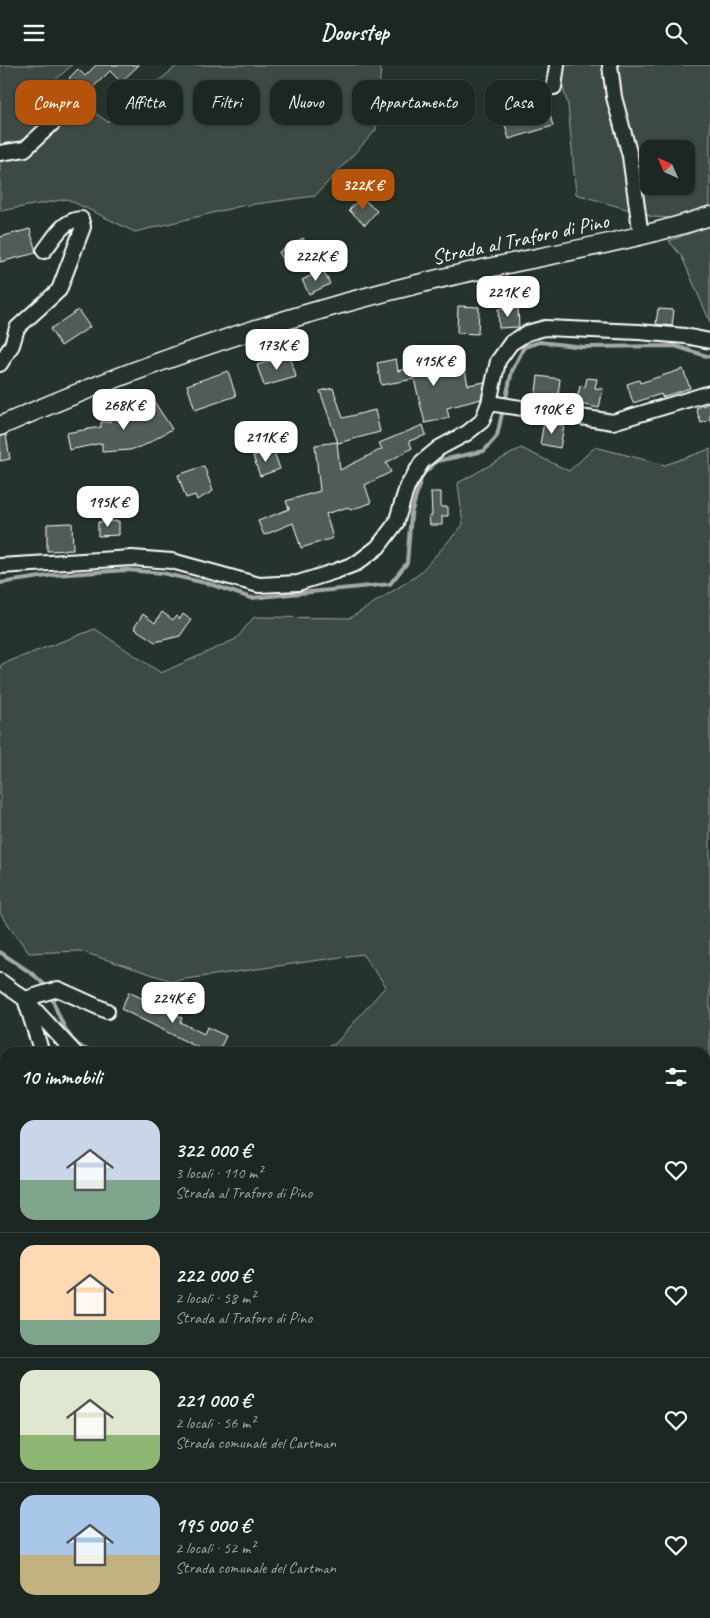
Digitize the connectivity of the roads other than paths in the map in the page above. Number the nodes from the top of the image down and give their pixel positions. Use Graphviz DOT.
graph roads {
  1 [pos="557,65"];
  2 [pos="610,65"];
  3 [pos="554,87"];
  4 [pos="51,125"];
  5 [pos="0,153"];
  6 [pos="710,216"];
  7 [pos="641,236"];
  8 [pos="44,251"];
  9 [pos="710,341"];
  10 [pos="0,364"];
  11 [pos="710,393"];
  12 [pos="491,403"];
  13 [pos="0,426"];
  14 [pos="0,566"];
  15 [pos="0,981"];
  16 [pos="25,999"];
  17 [pos="107,1011"];
  18 [pos="40,1047"];
  19 [pos="69,1047"];
  1 -- 3 [label="street"];
  2 -- 7 [label="street"];
  4 -- 5 [label="street"];
  6 -- 7 [label="main road, Strada al Traforo di Pino"];
  7 -- 13 [label="main road, Strada al Traforo di Pino"];
  8 -- 10 [label="street"];
  9 -- 12 [label="street"];
  11 -- 12 [label="street"];
  12 -- 14 [label="street"];
  15 -- 16 [label="street"];
  16 -- 17 [label="street"];
  16 -- 18 [label="street"];
  16 -- 19 [label="street"];
}
